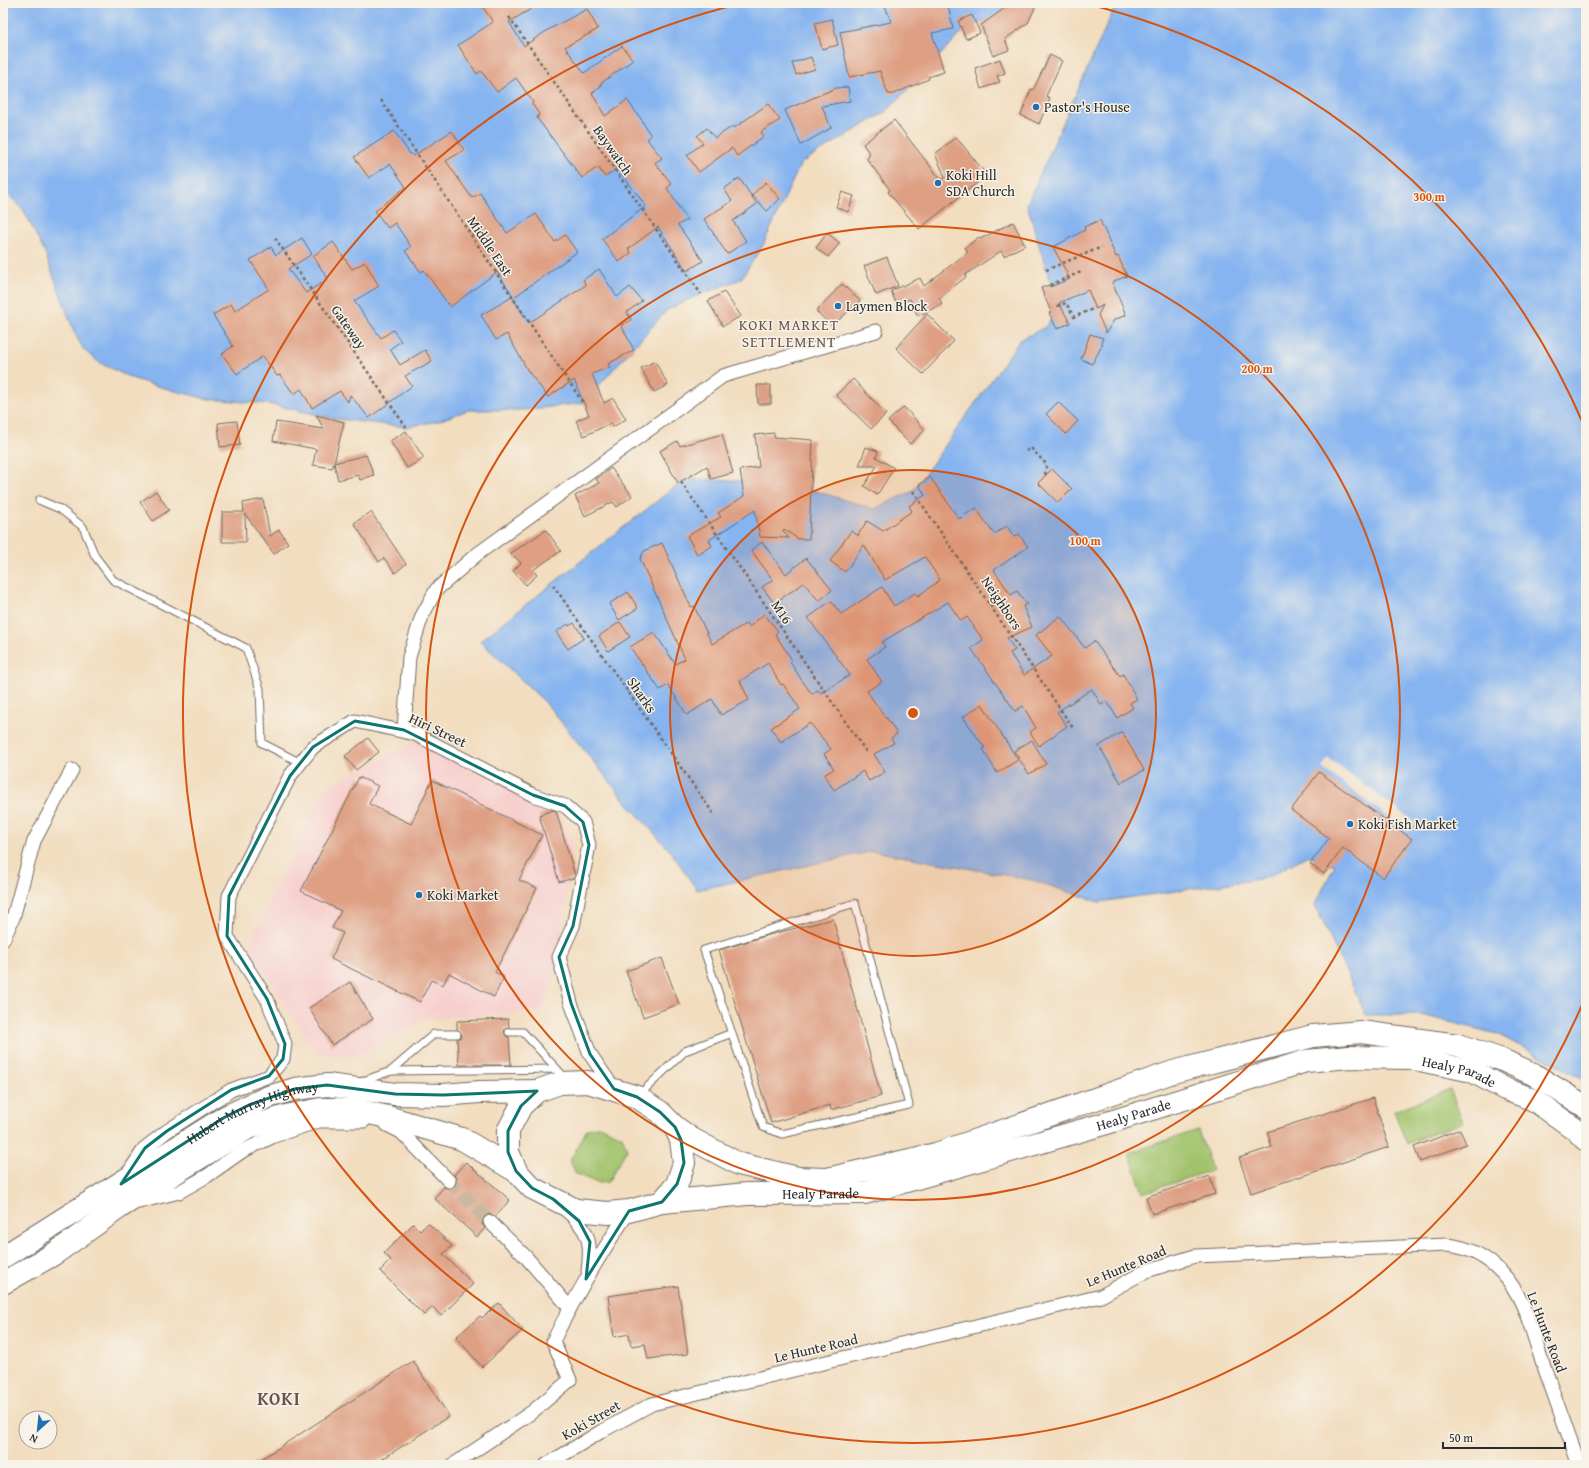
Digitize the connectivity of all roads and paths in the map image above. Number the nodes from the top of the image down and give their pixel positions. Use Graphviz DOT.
graph roads {
  1 [pos="509,16"];
  2 [pos="380,100"];
  3 [pos="275,238"];
  4 [pos="1102,247"];
  5 [pos="1046,270"];
  6 [pos="1081,272"];
  7 [pos="1050,285"];
  8 [pos="700,294"];
  9 [pos="1057,306"];
  10 [pos="1095,308"];
  11 [pos="876,331"];
  12 [pos="582,403"];
  13 [pos="406,427"];
  14 [pos="1026,451"];
  15 [pos="1045,475"];
  16 [pos="681,482"];
  17 [pos="913,491"];
  18 [pos="39,500"];
  19 [pos="553,585"];
  20 [pos="1073,728"];
  21 [pos="404,730"];
  22 [pos="867,753"];
  23 [pos="301,763"];
  24 [pos="72,770"];
  25 [pos="715,816"];
  26 [pos="3,940"];
  27 [pos="509,1032"];
  28 [pos="732,1033"];
  29 [pos="457,1034"];
  30 [pos="391,1071"];
  31 [pos="563,1076"];
  32 [pos="348,1086"];
  33 [pos="614,1089"];
  34 [pos="536,1091"];
  35 [pos="638,1097"];
  36 [pos="1586,1107"];
  37 [pos="675,1127"];
  38 [pos="1586,1140"];
  39 [pos="516,1171"];
  40 [pos="449,1181"];
  41 [pos="121,1184"];
  42 [pos="554,1199"];
  43 [pos="662,1202"];
  44 [pos="120,1207"];
  45 [pos="629,1211"];
  46 [pos="490,1222"];
  47 [pos="3,1257"];
  48 [pos="586,1279"];
  49 [pos="3,1283"];
  50 [pos="570,1308"];
  51 [pos="652,1404"];
  52 [pos="453,1465"];
  53 [pos="546,1465"];
  54 [pos="1579,1465"];
  1 -- 8 [label="path, Baywatch"];
  2 -- 12 [label="path, Middle East"];
  3 -- 13 [label="path, Gateway"];
  4 -- 5 [label="path"];
  6 -- 7 [label="path"];
  9 -- 10 [label="path"];
  11 -- 21 [label="street"];
  14 -- 15 [label="path"];
  16 -- 22 [label="path, M16"];
  17 -- 20 [label="path, Neighbors"];
  18 -- 23 [label="lane"];
  19 -- 25 [label="path, Sharks"];
  21 -- 23 [label="street, Hiri Street"];
  21 -- 33 [label="street, Hiri Street"];
  23 -- 41 [label="street, Hiri Street"];
  24 -- 26 [label="street"];
  27 -- 31 [label="lane"];
  28 -- 28 [label="lane"];
  28 -- 35 [label="lane"];
  29 -- 30 [label="lane"];
  30 -- 31 [label="lane"];
  30 -- 32 [label="lane"];
  31 -- 33 [label="highway, Hubert Murray Highway"];
  31 -- 34 [label="highway, Hubert Murray Highway"];
  32 -- 34 [label="highway, Hubert Murray Highway"];
  32 -- 41 [label="highway, Hubert Murray Highway"];
  33 -- 35 [label="highway, Hubert Murray Highway"];
  34 -- 39 [label="highway, Hubert Murray Highway"];
  35 -- 37 [label="highway, Hubert Murray Highway"];
  36 -- 37 [label="highway, Healy Parade"];
  37 -- 43 [label="highway, Hubert Murray Highway"];
  38 -- 43 [label="highway, Healy Parade"];
  39 -- 42 [label="highway, Hubert Murray Highway"];
  39 -- 44 [label="highway, Hubert Murray Highway"];
  40 -- 44 [label="street"];
  41 -- 47 [label="highway, Hubert Murray Highway"];
  42 -- 45 [label="highway, Hubert Murray Highway"];
  42 -- 48 [label="street"];
  43 -- 45 [label="highway, Hubert Murray Highway"];
  44 -- 49 [label="highway, Hubert Murray Highway"];
  45 -- 48 [label="street"];
  46 -- 50 [label="street"];
  48 -- 50 [label="street"];
  50 -- 52 [label="street"];
  51 -- 53 [label="street, Koki Street"];
  51 -- 54 [label="street, Le Hunte Road"];
}
